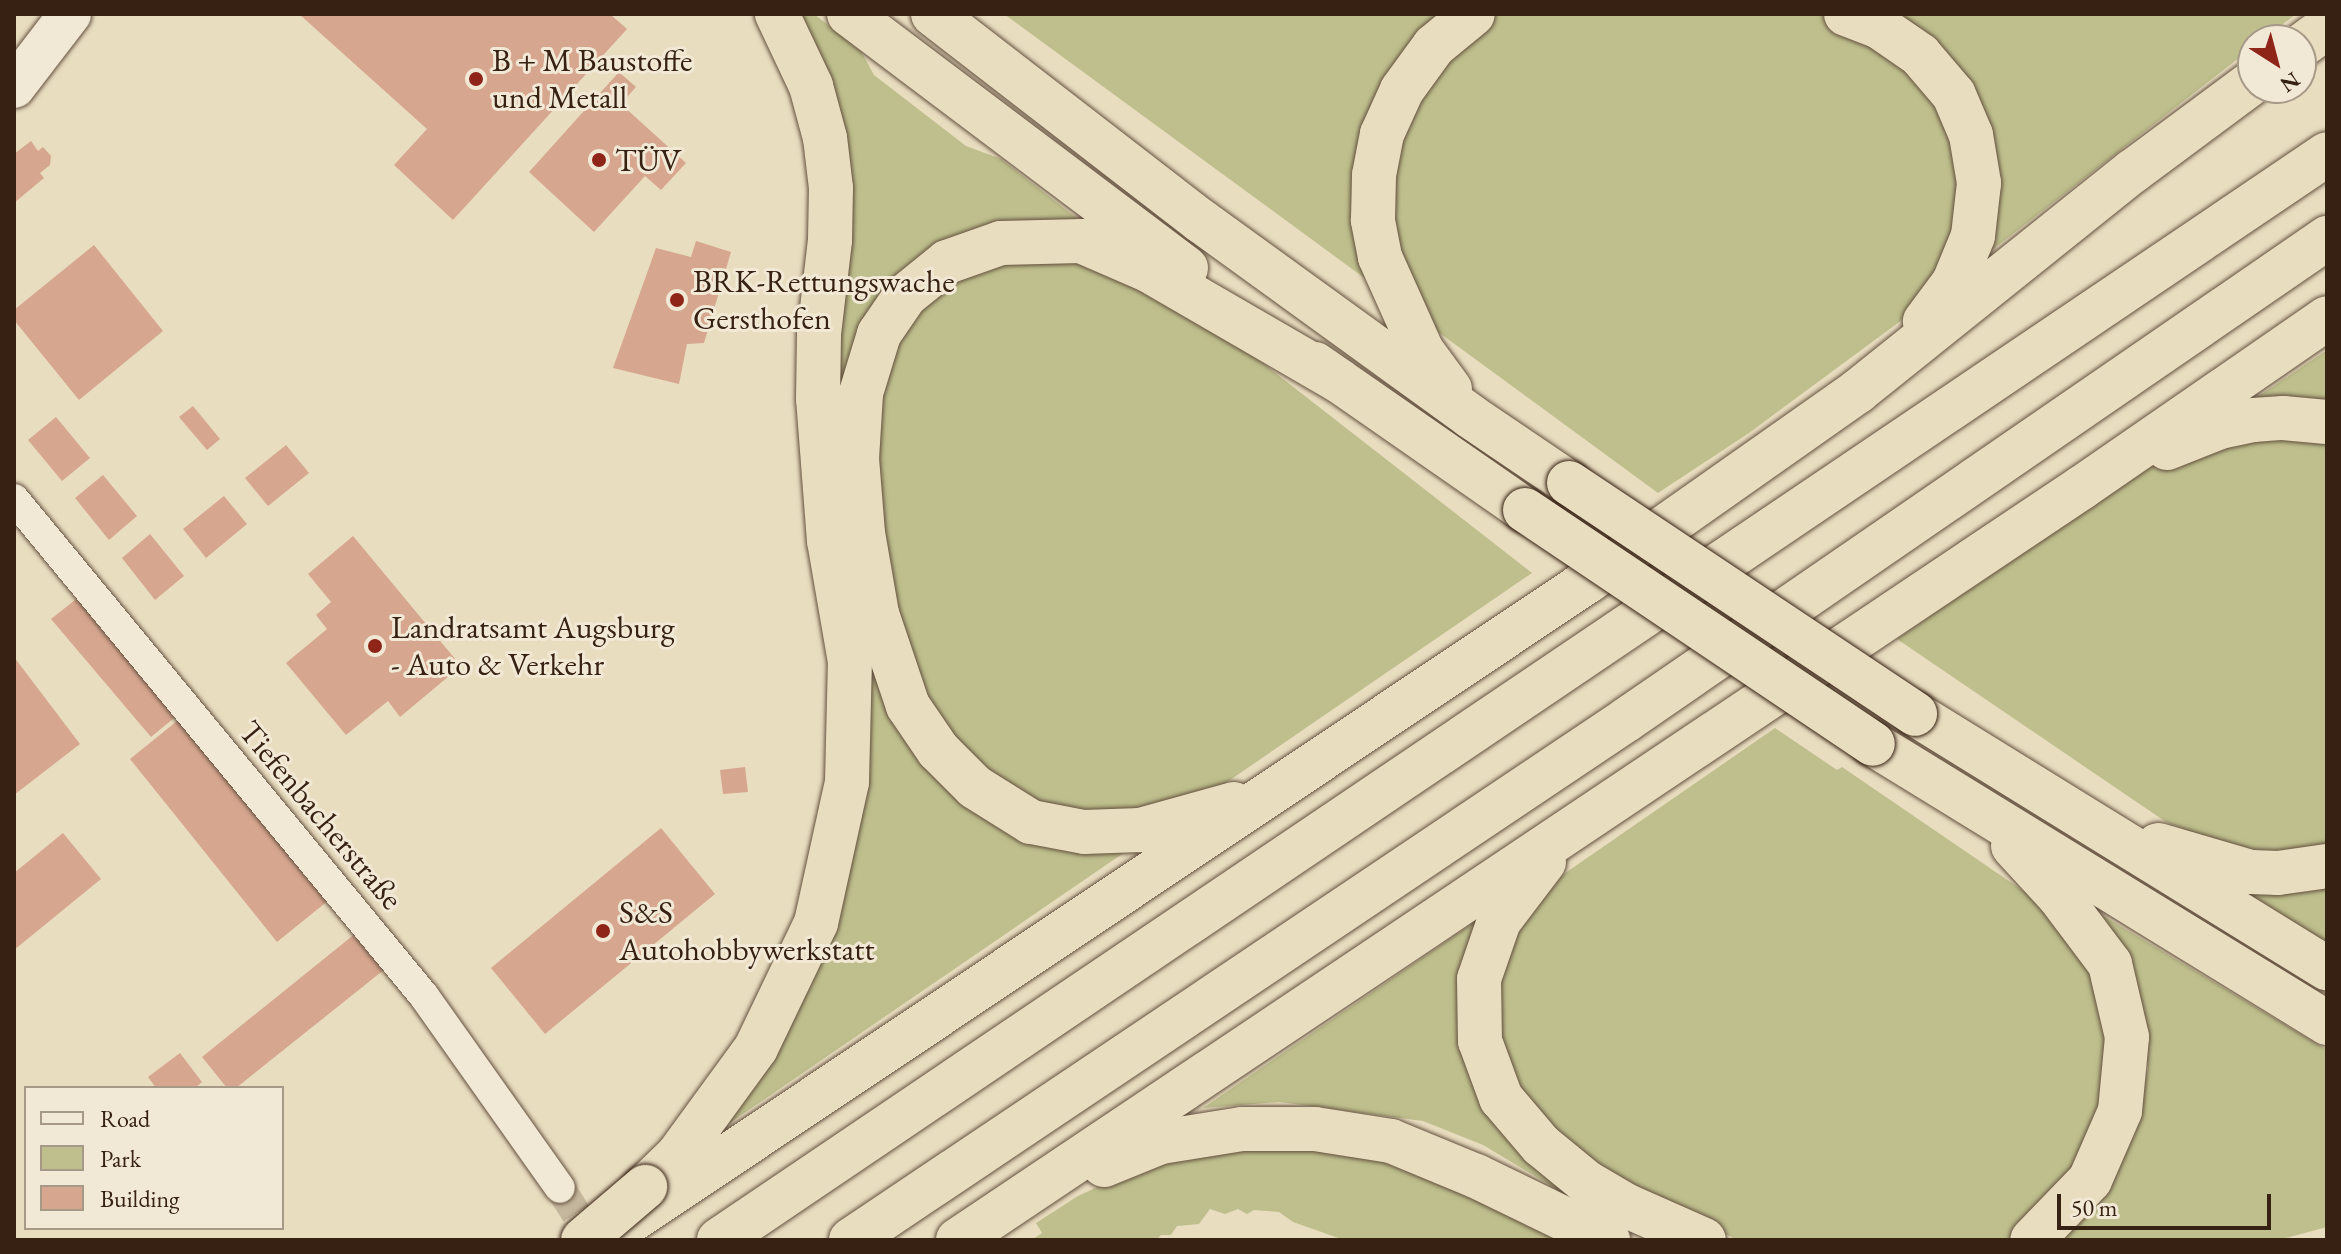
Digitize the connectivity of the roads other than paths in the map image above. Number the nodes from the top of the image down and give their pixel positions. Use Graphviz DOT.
graph roads {
  1 [pos="70,14"];
  2 [pos="777,14"];
  3 [pos="849,14"];
  4 [pos="933,14"];
  5 [pos="1473,14"];
  6 [pos="1846,14"];
  7 [pos="14,87"];
  8 [pos="2237,94"];
  9 [pos="2327,154"];
  10 [pos="2327,238"];
  11 [pos="2327,318"];
  12 [pos="1338,380"];
  13 [pos="1858,391"];
  14 [pos="1470,416"];
  15 [pos="2327,422"];
  16 [pos="2081,488"];
  17 [pos="14,499"];
  18 [pos="1282,788"];
  19 [pos="1976,806"];
  20 [pos="1597,812"];
  21 [pos="2094,825"];
  22 [pos="2327,866"];
  23 [pos="2327,968"];
  24 [pos="2327,1023"];
  25 [pos="560,1188"];
  26 [pos="651,1196"];
  27 [pos="1013,1203"];
  28 [pos="583,1240"];
  29 [pos="602,1240"];
  30 [pos="719,1240"];
  31 [pos="851,1240"];
  32 [pos="958,1240"];
  33 [pos="1608,1240"];
  34 [pos="1704,1240"];
  35 [pos="2032,1240"];
  1 -- 7 [label="street"];
  2 -- 26 [label="highway"];
  3 -- 12 [label="highway"];
  4 -- 14 [label="highway"];
  5 -- 14 [label="highway"];
  6 -- 13 [label="highway"];
  8 -- 13 [label="highway"];
  9 -- 30 [label="highway"];
  10 -- 31 [label="highway"];
  11 -- 16 [label="highway"];
  12 -- 18 [label="highway"];
  12 -- 19 [label="highway, bridge"];
  13 -- 18 [label="highway"];
  14 -- 21 [label="highway, bridge"];
  15 -- 16 [label="highway"];
  16 -- 20 [label="highway"];
  17 -- 25 [label="street, Tiefenbacherstraße"];
  18 -- 26 [label="highway"];
  19 -- 24 [label="highway"];
  19 -- 35 [label="highway"];
  20 -- 27 [label="highway"];
  20 -- 34 [label="highway"];
  21 -- 22 [label="highway"];
  21 -- 23 [label="highway"];
  26 -- 28 [label="highway, bridge"];
  26 -- 29 [label="highway"];
  27 -- 32 [label="highway"];
  27 -- 33 [label="highway"];
}
